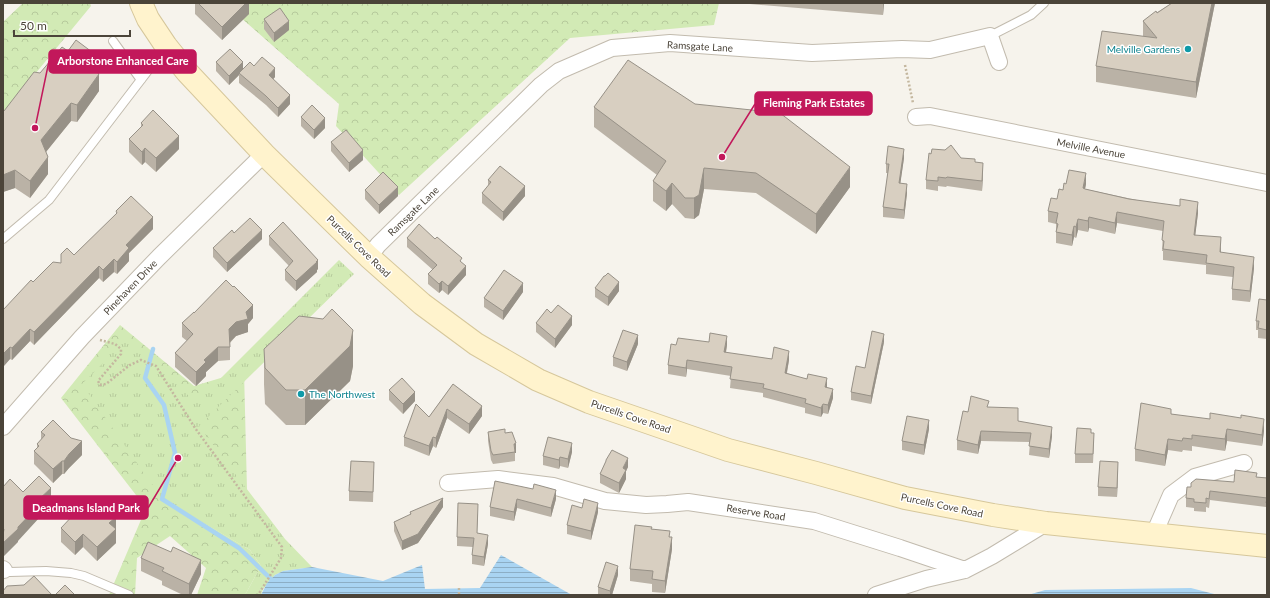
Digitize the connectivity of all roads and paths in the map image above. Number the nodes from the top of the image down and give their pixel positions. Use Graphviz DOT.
graph roads {
  1 [pos="141,3"];
  2 [pos="1044,3"];
  3 [pos="990,36"];
  4 [pos="113,41"];
  5 [pos="166,46"];
  6 [pos="902,49"];
  7 [pos="999,62"];
  8 [pos="141,80"];
  9 [pos="916,117"];
  10 [pos="264,154"];
  11 [pos="1267,183"];
  12 [pos="3,239"];
  13 [pos="369,257"];
  14 [pos="82,338"];
  15 [pos="3,426"];
  16 [pos="1244,463"];
  17 [pos="448,483"];
  18 [pos="1046,523"];
  19 [pos="1154,534"];
  20 [pos="1267,546"];
  21 [pos="3,569"];
  22 [pos="965,570"];
  23 [pos="459,588"];
  24 [pos="129,595"];
  25 [pos="258,595"];
  26 [pos="459,595"];
  27 [pos="876,595"];
  1 -- 5 [label="main road, Purcells Cove Road"];
  2 -- 3 [label="lane, Ramsgate Lane"];
  3 -- 6 [label="street, Ramsgate Lane"];
  3 -- 7 [label="street"];
  4 -- 8 [label="lane"];
  5 -- 8 [label="lane"];
  5 -- 10 [label="main road, Purcells Cove Road"];
  6 -- 9 [label="path"];
  6 -- 13 [label="street, Ramsgate Lane"];
  8 -- 12 [label="lane"];
  9 -- 11 [label="street, Melville Avenue"];
  10 -- 13 [label="main road, Purcells Cove Road"];
  10 -- 14 [label="street, Pinehaven Drive"];
  13 -- 18 [label="main road, Purcells Cove Road"];
  14 -- 15 [label="street, Pinehaven Drive"];
  14 -- 25 [label="path"];
  16 -- 19 [label="street"];
  17 -- 22 [label="street, Reserve Road"];
  18 -- 19 [label="main road, Purcells Cove Road"];
  18 -- 22 [label="street"];
  19 -- 20 [label="main road, Purcells Cove Road"];
  21 -- 24 [label="lane"];
  22 -- 27 [label="street"];
  23 -- 26 [label="path"];
}
